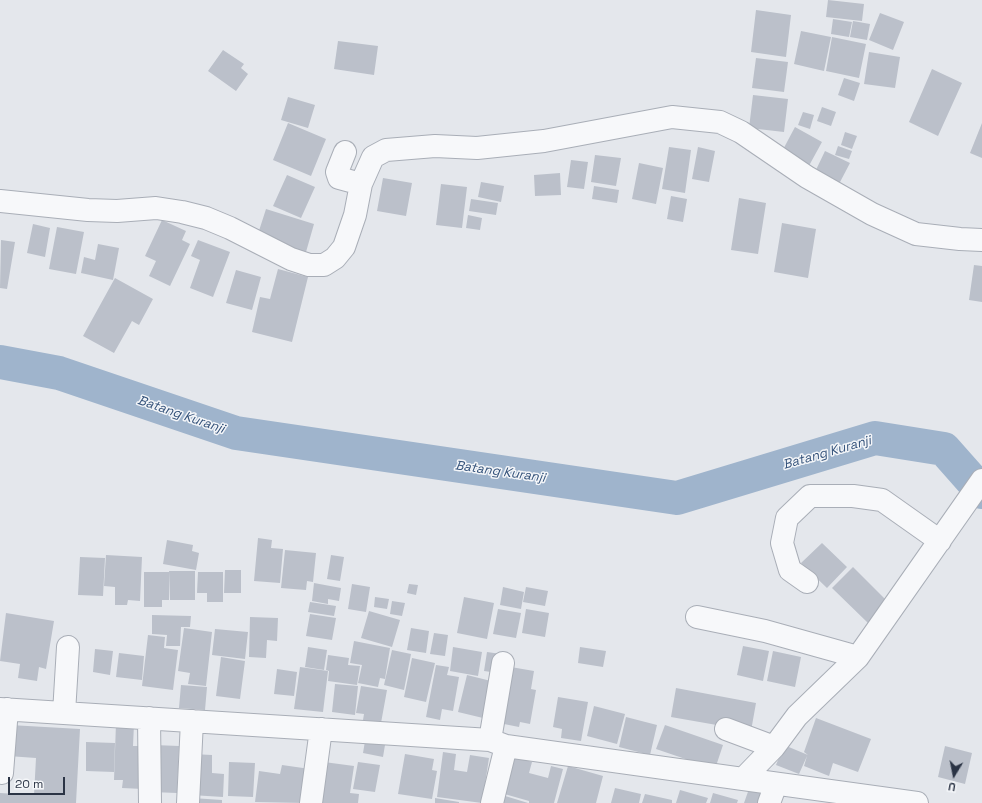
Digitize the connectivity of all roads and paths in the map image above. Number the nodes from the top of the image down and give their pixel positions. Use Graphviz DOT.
graph roads {
  1 [pos="345,152"];
  2 [pos="361,184"];
  3 [pos="0,202"];
  4 [pos="982,240"];
  5 [pos="982,480"];
  6 [pos="940,541"];
  7 [pos="807,582"];
  8 [pos="697,617"];
  9 [pos="68,647"];
  10 [pos="858,657"];
  11 [pos="504,663"];
  12 [pos="3,709"];
  13 [pos="64,712"];
  14 [pos="149,718"];
  15 [pos="192,721"];
  16 [pos="726,729"];
  17 [pos="322,730"];
  18 [pos="498,743"];
  19 [pos="774,747"];
  20 [pos="2,773"];
  21 [pos="743,779"];
  22 [pos="772,794"];
  23 [pos="150,803"];
  24 [pos="188,803"];
  25 [pos="311,803"];
  26 [pos="492,803"];
  27 [pos="917,803"];
  1 -- 2 [label="street"];
  2 -- 3 [label="street"];
  2 -- 4 [label="street"];
  5 -- 6 [label="street"];
  6 -- 7 [label="street"];
  6 -- 10 [label="street"];
  8 -- 10 [label="street"];
  9 -- 13 [label="street"];
  10 -- 19 [label="street"];
  11 -- 18 [label="street"];
  12 -- 13 [label="street"];
  12 -- 20 [label="street"];
  13 -- 14 [label="street"];
  14 -- 15 [label="street"];
  14 -- 23 [label="street"];
  15 -- 17 [label="street"];
  15 -- 24 [label="street"];
  16 -- 19 [label="street"];
  17 -- 18 [label="street"];
  17 -- 25 [label="street"];
  18 -- 21 [label="street"];
  18 -- 26 [label="street"];
  19 -- 21 [label="street"];
  21 -- 22 [label="street"];
  22 -- 27 [label="street"];
}
